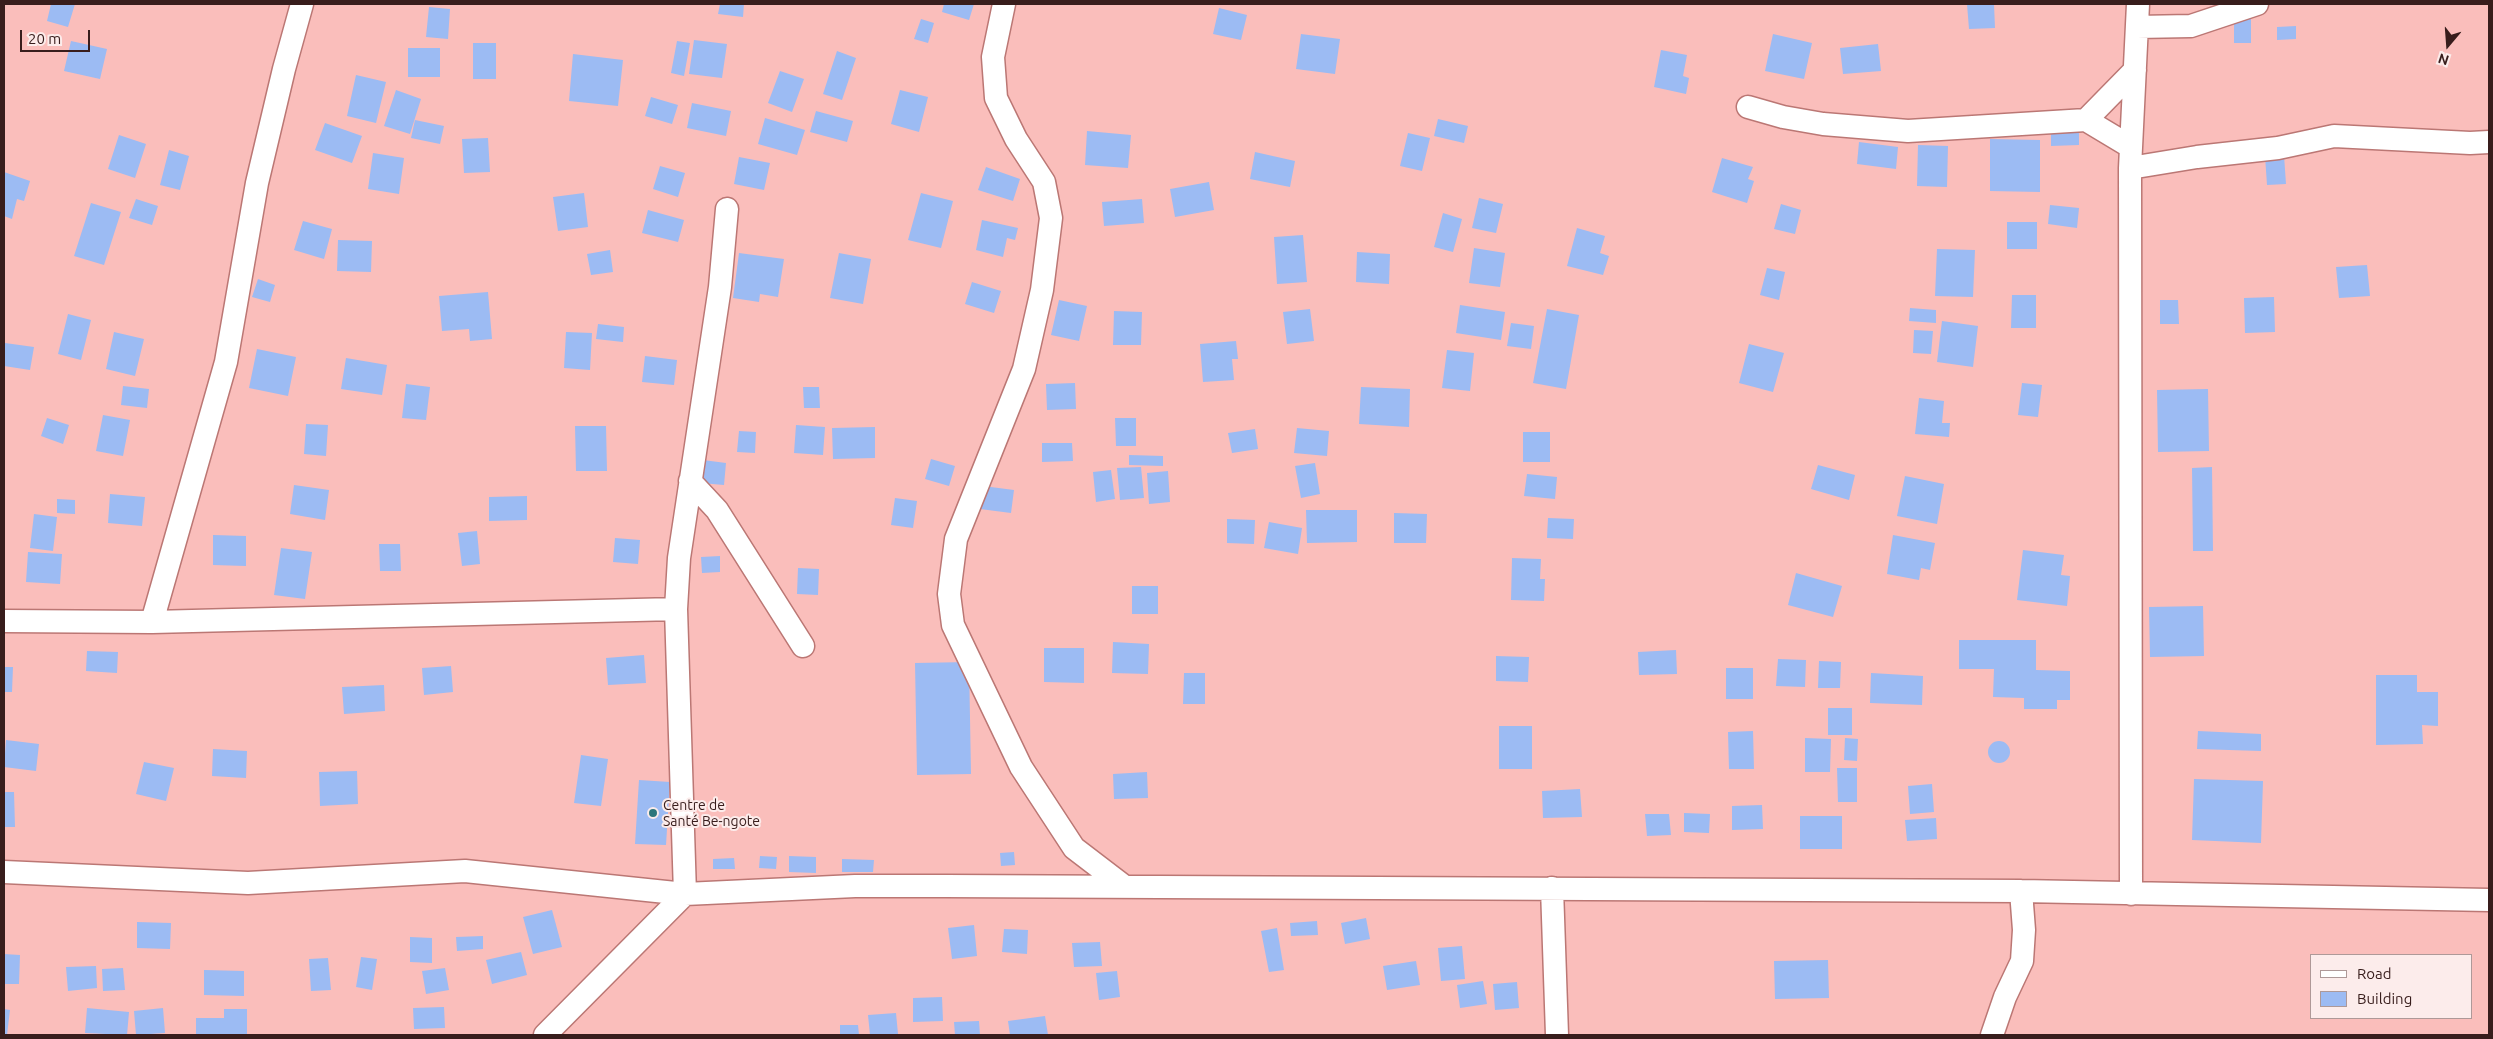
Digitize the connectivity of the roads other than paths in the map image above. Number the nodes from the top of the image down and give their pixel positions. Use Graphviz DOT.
graph roads {
  1 [pos="302,4"];
  2 [pos="1004,4"];
  3 [pos="2138,4"];
  4 [pos="2257,4"];
  5 [pos="2138,28"];
  6 [pos="2135,70"];
  7 [pos="1748,107"];
  8 [pos="2086,120"];
  9 [pos="2489,142"];
  10 [pos="2130,158"];
  11 [pos="727,209"];
  12 [pos="690,481"];
  13 [pos="676,609"];
  14 [pos="4,621"];
  15 [pos="152,622"];
  16 [pos="803,646"];
  17 [pos="4,872"];
  18 [pos="1125,886"];
  19 [pos="1552,888"];
  20 [pos="2021,891"];
  21 [pos="685,894"];
  22 [pos="2131,894"];
  23 [pos="2489,900"];
  24 [pos="545,1035"];
  25 [pos="1557,1035"];
  26 [pos="1992,1035"];
  1 -- 15 [label="street"];
  2 -- 18 [label="street"];
  3 -- 5 [label="street"];
  4 -- 5 [label="street"];
  5 -- 6 [label="street"];
  6 -- 8 [label="street"];
  6 -- 10 [label="street"];
  7 -- 8 [label="street"];
  8 -- 10 [label="street"];
  9 -- 10 [label="street"];
  10 -- 22 [label="street"];
  11 -- 12 [label="street"];
  12 -- 13 [label="street"];
  12 -- 16 [label="street"];
  13 -- 15 [label="street"];
  13 -- 21 [label="street"];
  14 -- 15 [label="street"];
  17 -- 21 [label="street"];
  18 -- 19 [label="street"];
  18 -- 21 [label="street"];
  19 -- 20 [label="street"];
  19 -- 25 [label="street"];
  20 -- 22 [label="street"];
  20 -- 26 [label="street"];
  21 -- 24 [label="street"];
  22 -- 23 [label="street"];
}
